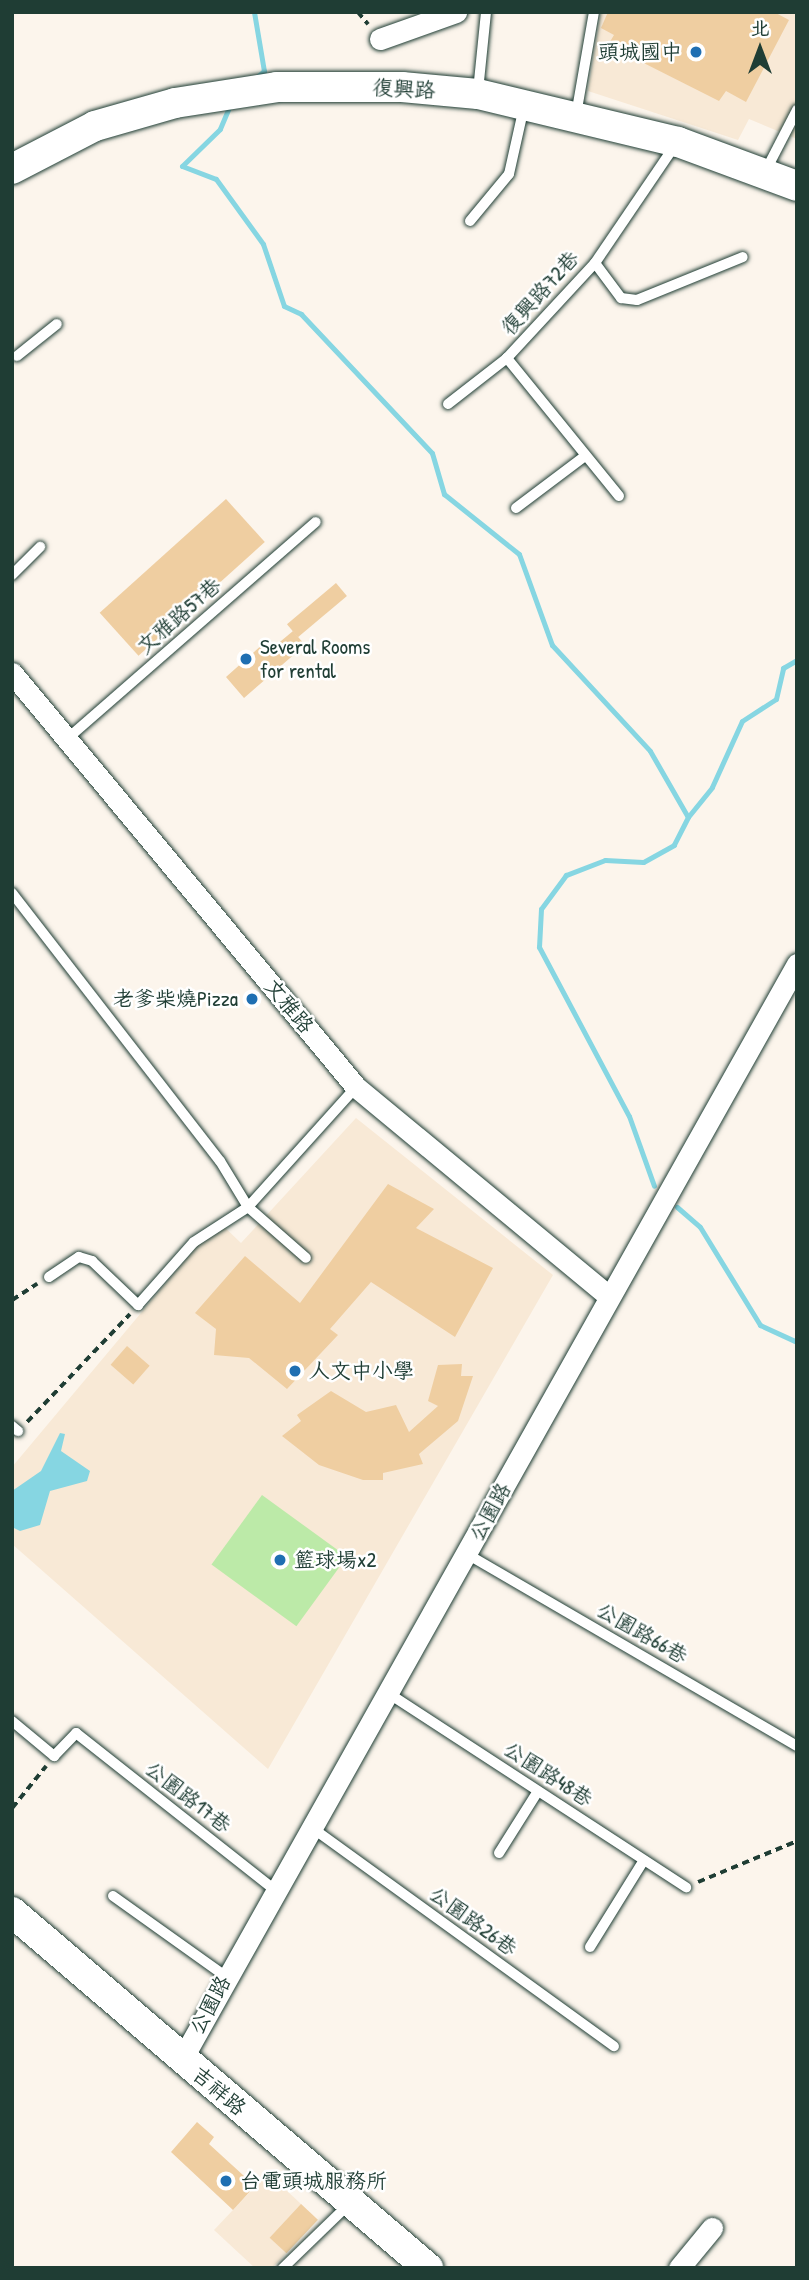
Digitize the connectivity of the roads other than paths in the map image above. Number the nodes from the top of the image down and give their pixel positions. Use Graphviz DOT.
graph roads {
  1 [pos="456,12"];
  2 [pos="486,12"];
  3 [pos="594,12"];
  4 [pos="380,39"];
  5 [pos="478,94"];
  6 [pos="525,105"];
  7 [pos="797,110"];
  8 [pos="576,118"];
  9 [pos="678,142"];
  10 [pos="12,169"];
  11 [pos="765,172"];
  12 [pos="797,186"];
  13 [pos="470,221"];
  14 [pos="743,257"];
  15 [pos="594,263"];
  16 [pos="57,324"];
  17 [pos="14,355"];
  18 [pos="507,358"];
  19 [pos="448,404"];
  20 [pos="585,456"];
  21 [pos="619,496"];
  22 [pos="516,508"];
  23 [pos="316,522"];
  24 [pos="40,547"];
  25 [pos="12,575"];
  26 [pos="12,673"];
  27 [pos="67,739"];
  28 [pos="12,893"];
  29 [pos="797,964"];
  30 [pos="356,1087"];
  31 [pos="248,1207"];
  32 [pos="306,1258"];
  33 [pos="50,1277"];
  34 [pos="609,1296"];
  35 [pos="467,1553"];
  36 [pos="388,1693"];
  37 [pos="12,1721"];
  38 [pos="797,1746"];
  39 [pos="538,1791"];
  40 [pos="311,1827"];
  41 [pos="499,1853"];
  42 [pos="644,1860"];
  43 [pos="686,1887"];
  44 [pos="276,1891"];
  45 [pos="113,1896"];
  46 [pos="12,1912"];
  47 [pos="590,1947"];
  48 [pos="225,1976"];
  49 [pos="614,2046"];
  50 [pos="182,2059"];
  51 [pos="351,2202"];
  52 [pos="712,2228"];
  53 [pos="283,2268"];
  54 [pos="428,2268"];
  55 [pos="679,2268"];
  1 -- 4 [label="street"];
  2 -- 5 [label="lane"];
  3 -- 8 [label="lane"];
  5 -- 6 [label="street, 復興路"];
  5 -- 10 [label="street, 復興路"];
  6 -- 8 [label="street, 復興路"];
  6 -- 13 [label="lane"];
  7 -- 11 [label="lane"];
  8 -- 9 [label="street, 復興路"];
  9 -- 11 [label="street, 復興路"];
  9 -- 15 [label="lane, 復興路72巷"];
  11 -- 12 [label="street, 復興路"];
  14 -- 15 [label="lane"];
  15 -- 18 [label="lane, 復興路72巷"];
  16 -- 17 [label="lane"];
  18 -- 19 [label="lane"];
  18 -- 20 [label="lane, 復興路72巷"];
  20 -- 21 [label="lane, 復興路72巷"];
  20 -- 22 [label="lane"];
  23 -- 27 [label="lane, 文雅路57巷"];
  24 -- 25 [label="lane"];
  26 -- 27 [label="street, 文雅路"];
  27 -- 30 [label="street, 文雅路"];
  28 -- 31 [label="lane"];
  29 -- 34 [label="street, 公園路"];
  30 -- 31 [label="lane"];
  30 -- 34 [label="street, 文雅路"];
  31 -- 32 [label="lane"];
  31 -- 33 [label="lane"];
  34 -- 35 [label="street, 公園路"];
  35 -- 36 [label="street, 公園路"];
  35 -- 38 [label="lane, 公園路66巷"];
  36 -- 39 [label="lane, 公園路48巷"];
  36 -- 40 [label="street, 公園路"];
  37 -- 44 [label="lane, 公園路17巷"];
  39 -- 41 [label="lane"];
  39 -- 42 [label="lane, 公園路48巷"];
  40 -- 44 [label="street, 公園路"];
  40 -- 49 [label="lane, 公園路26巷"];
  42 -- 43 [label="lane, 公園路48巷"];
  42 -- 47 [label="lane"];
  44 -- 48 [label="street, 公園路"];
  45 -- 48 [label="lane"];
  46 -- 50 [label="street, 吉祥路"];
  48 -- 50 [label="street, 公園路"];
  50 -- 51 [label="street, 吉祥路"];
  51 -- 53 [label="lane"];
  51 -- 54 [label="street, 吉祥路"];
  52 -- 55 [label="street"];
}
